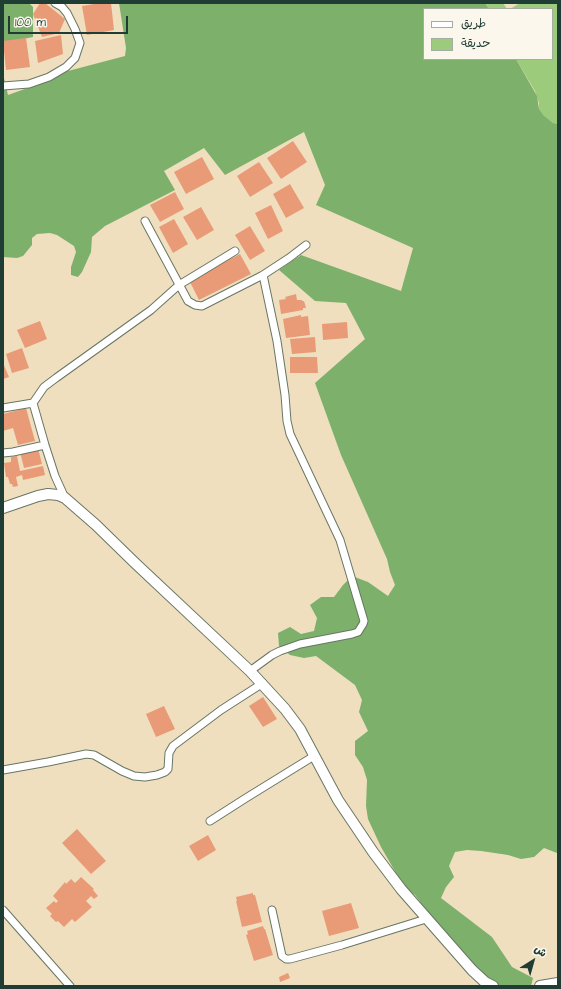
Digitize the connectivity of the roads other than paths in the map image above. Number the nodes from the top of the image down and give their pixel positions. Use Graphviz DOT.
graph roads {
  1 [pos="55,3"];
  2 [pos="3,86"];
  3 [pos="145,221"];
  4 [pos="306,244"];
  5 [pos="235,251"];
  6 [pos="263,275"];
  7 [pos="179,285"];
  8 [pos="33,403"];
  9 [pos="3,408"];
  10 [pos="45,445"];
  11 [pos="3,453"];
  12 [pos="65,498"];
  13 [pos="3,508"];
  14 [pos="250,671"];
  15 [pos="262,683"];
  16 [pos="314,756"];
  17 [pos="3,770"];
  18 [pos="210,821"];
  19 [pos="3,910"];
  20 [pos="272,910"];
  21 [pos="426,919"];
  22 [pos="558,982"];
  23 [pos="489,985"];
  24 [pos="70,986"];
  25 [pos="540,986"];
  1 -- 2 [label="street"];
  3 -- 7 [label="street"];
  4 -- 6 [label="street"];
  5 -- 7 [label="street"];
  6 -- 7 [label="street"];
  6 -- 14 [label="street"];
  7 -- 8 [label="street"];
  8 -- 9 [label="street"];
  8 -- 10 [label="street"];
  10 -- 11 [label="street"];
  10 -- 12 [label="street"];
  12 -- 13 [label="street"];
  12 -- 14 [label="street"];
  14 -- 15 [label="street"];
  15 -- 16 [label="street"];
  15 -- 17 [label="street"];
  16 -- 18 [label="street"];
  16 -- 21 [label="street"];
  19 -- 24 [label="street"];
  20 -- 21 [label="street"];
  21 -- 23 [label="street"];
  22 -- 25 [label="street"];
}
